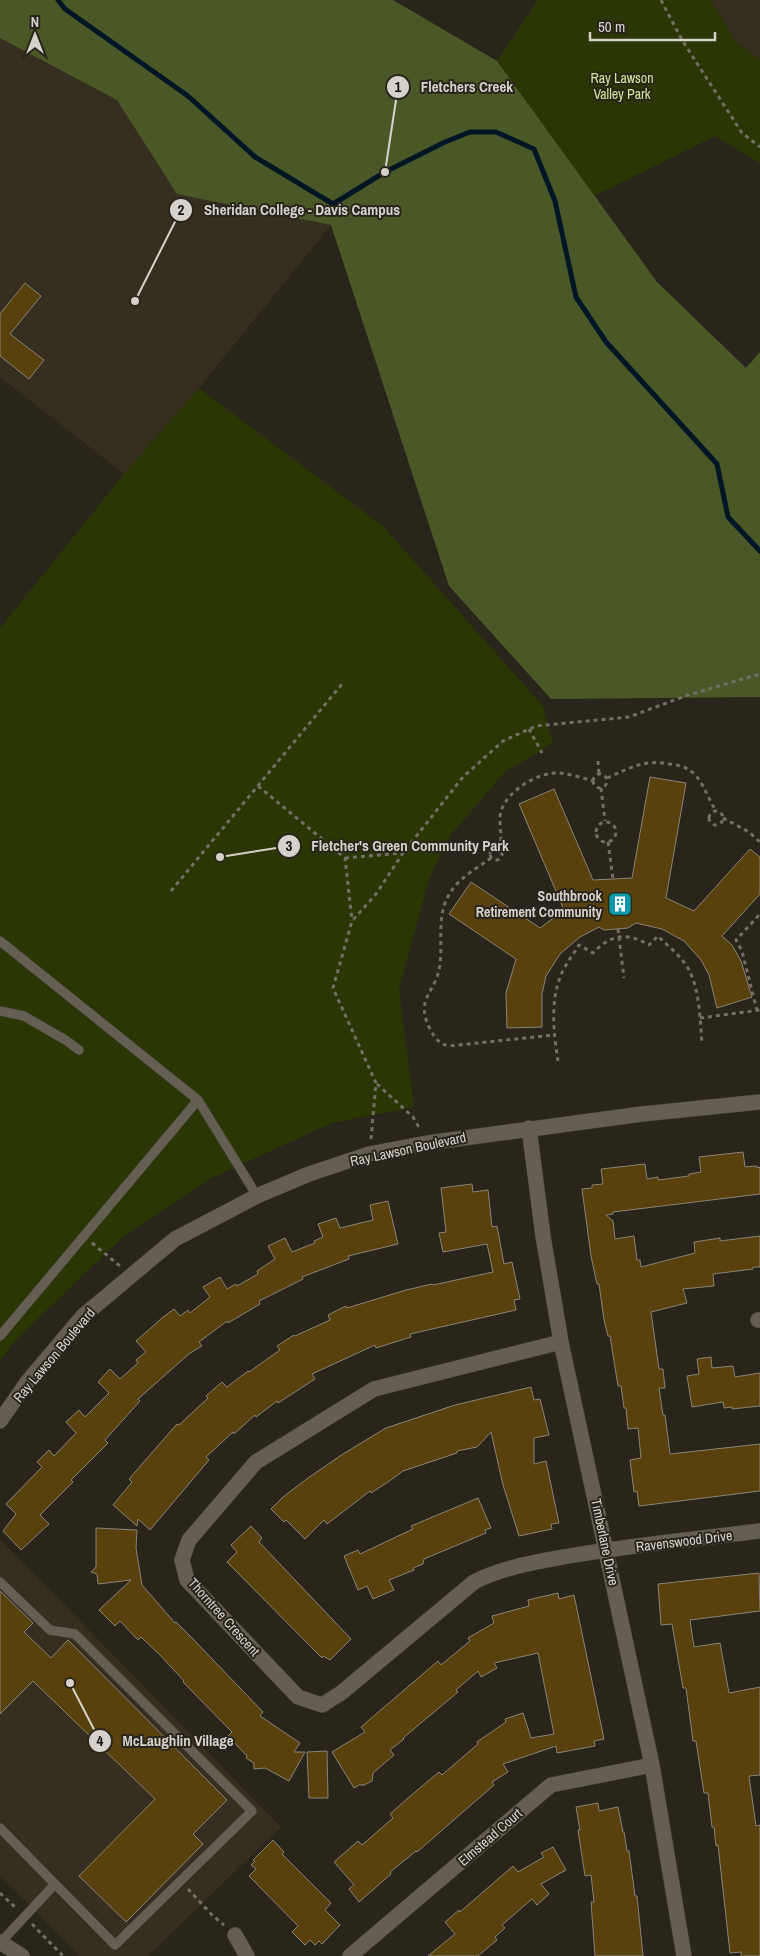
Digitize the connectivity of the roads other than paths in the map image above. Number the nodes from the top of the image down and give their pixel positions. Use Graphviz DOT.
graph roads {
  1 [pos="0,941"];
  2 [pos="0,1011"];
  3 [pos="78,1050"];
  4 [pos="198,1100"];
  5 [pos="760,1102"];
  6 [pos="529,1128"];
  7 [pos="257,1196"];
  8 [pos="0,1336"];
  9 [pos="561,1342"];
  10 [pos="0,1421"];
  11 [pos="760,1532"];
  12 [pos="607,1550"];
  13 [pos="0,1582"];
  14 [pos="652,1765"];
  15 [pos="0,1828"];
  16 [pos="55,1884"];
  17 [pos="235,1935"];
  18 [pos="0,1943"];
  19 [pos="6,1956"];
  20 [pos="22,1956"];
  21 [pos="248,1956"];
  22 [pos="350,1956"];
  23 [pos="684,1956"];
  1 -- 4 [label="lane"];
  2 -- 3 [label="lane"];
  4 -- 7 [label="lane"];
  4 -- 8 [label="lane"];
  5 -- 6 [label="street, Ray Lawson Boulevard"];
  6 -- 7 [label="street, Ray Lawson Boulevard"];
  6 -- 9 [label="street, Timberlane Drive"];
  7 -- 10 [label="street, Ray Lawson Boulevard"];
  9 -- 12 [label="street, Timberlane Drive"];
  9 -- 12 [label="street, Thorntree Crescent"];
  11 -- 12 [label="street, Ravenswood Drive"];
  12 -- 14 [label="street, Timberlane Drive"];
  13 -- 16 [label="lane"];
  14 -- 22 [label="street, Elmstead Court"];
  14 -- 23 [label="street, Timberlane Drive"];
  15 -- 16 [label="lane"];
  16 -- 18 [label="lane"];
  17 -- 21 [label="street"];
  18 -- 19 [label="street"];
  18 -- 20 [label="street"];
}
